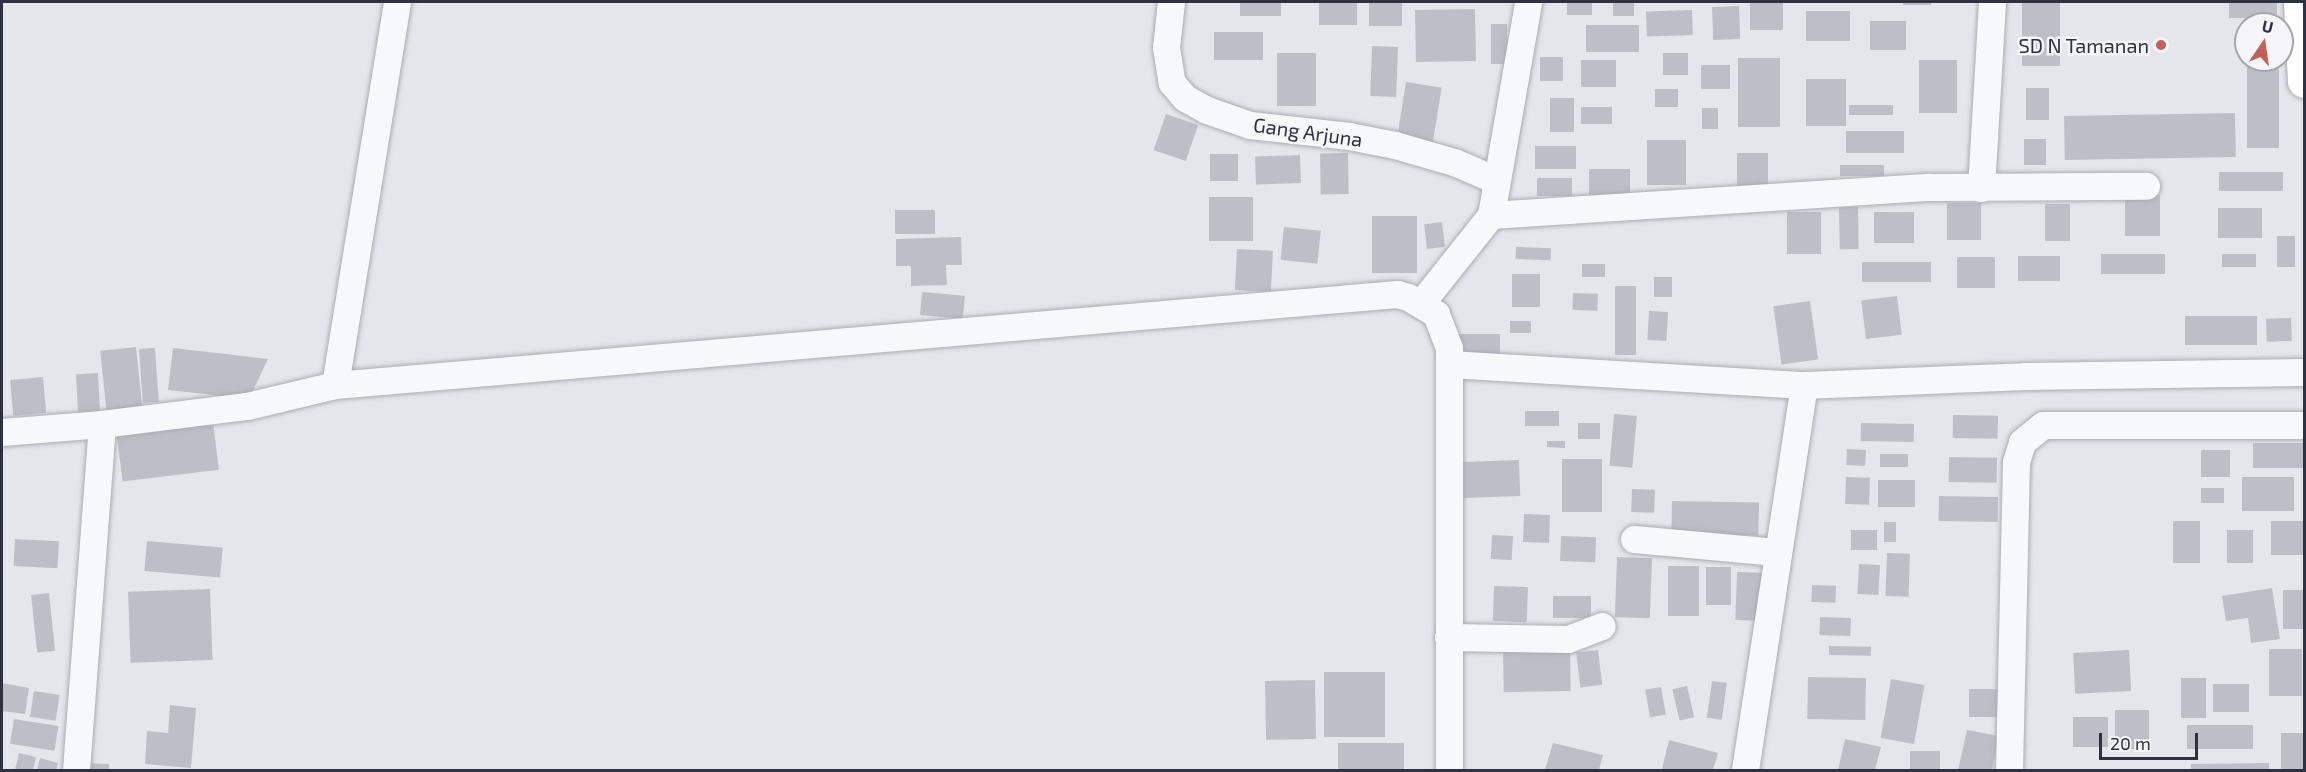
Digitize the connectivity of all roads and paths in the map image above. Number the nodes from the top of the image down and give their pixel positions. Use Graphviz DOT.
graph roads {
  1 [pos="397,2"];
  2 [pos="1172,2"];
  3 [pos="1528,2"];
  4 [pos="1992,2"];
  5 [pos="2300,2"];
  6 [pos="2304,81"];
  7 [pos="1496,180"];
  8 [pos="2146,186"];
  9 [pos="1981,188"];
  10 [pos="1491,215"];
  11 [pos="1421,303"];
  12 [pos="1449,364"];
  13 [pos="2304,372"];
  14 [pos="335,385"];
  15 [pos="1804,385"];
  16 [pos="102,424"];
  17 [pos="2304,425"];
  18 [pos="2,432"];
  19 [pos="1634,539"];
  20 [pos="1776,552"];
  21 [pos="1602,626"];
  22 [pos="1448,637"];
  23 [pos="76,771"];
  24 [pos="1449,771"];
  25 [pos="1745,771"];
  26 [pos="2009,771"];
  1 -- 14 [label="street"];
  2 -- 7 [label="street, Gang Arjuna"];
  3 -- 7 [label="street"];
  4 -- 9 [label="street"];
  5 -- 6 [label="street"];
  7 -- 10 [label="street"];
  8 -- 9 [label="street"];
  9 -- 10 [label="street"];
  10 -- 11 [label="street"];
  11 -- 12 [label="street"];
  11 -- 14 [label="street"];
  12 -- 15 [label="street"];
  12 -- 22 [label="street"];
  13 -- 15 [label="street"];
  14 -- 16 [label="street"];
  15 -- 20 [label="street"];
  16 -- 18 [label="street"];
  16 -- 23 [label="street"];
  17 -- 26 [label="street"];
  19 -- 20 [label="street"];
  20 -- 25 [label="street"];
  21 -- 22 [label="street"];
  22 -- 24 [label="street"];
}
